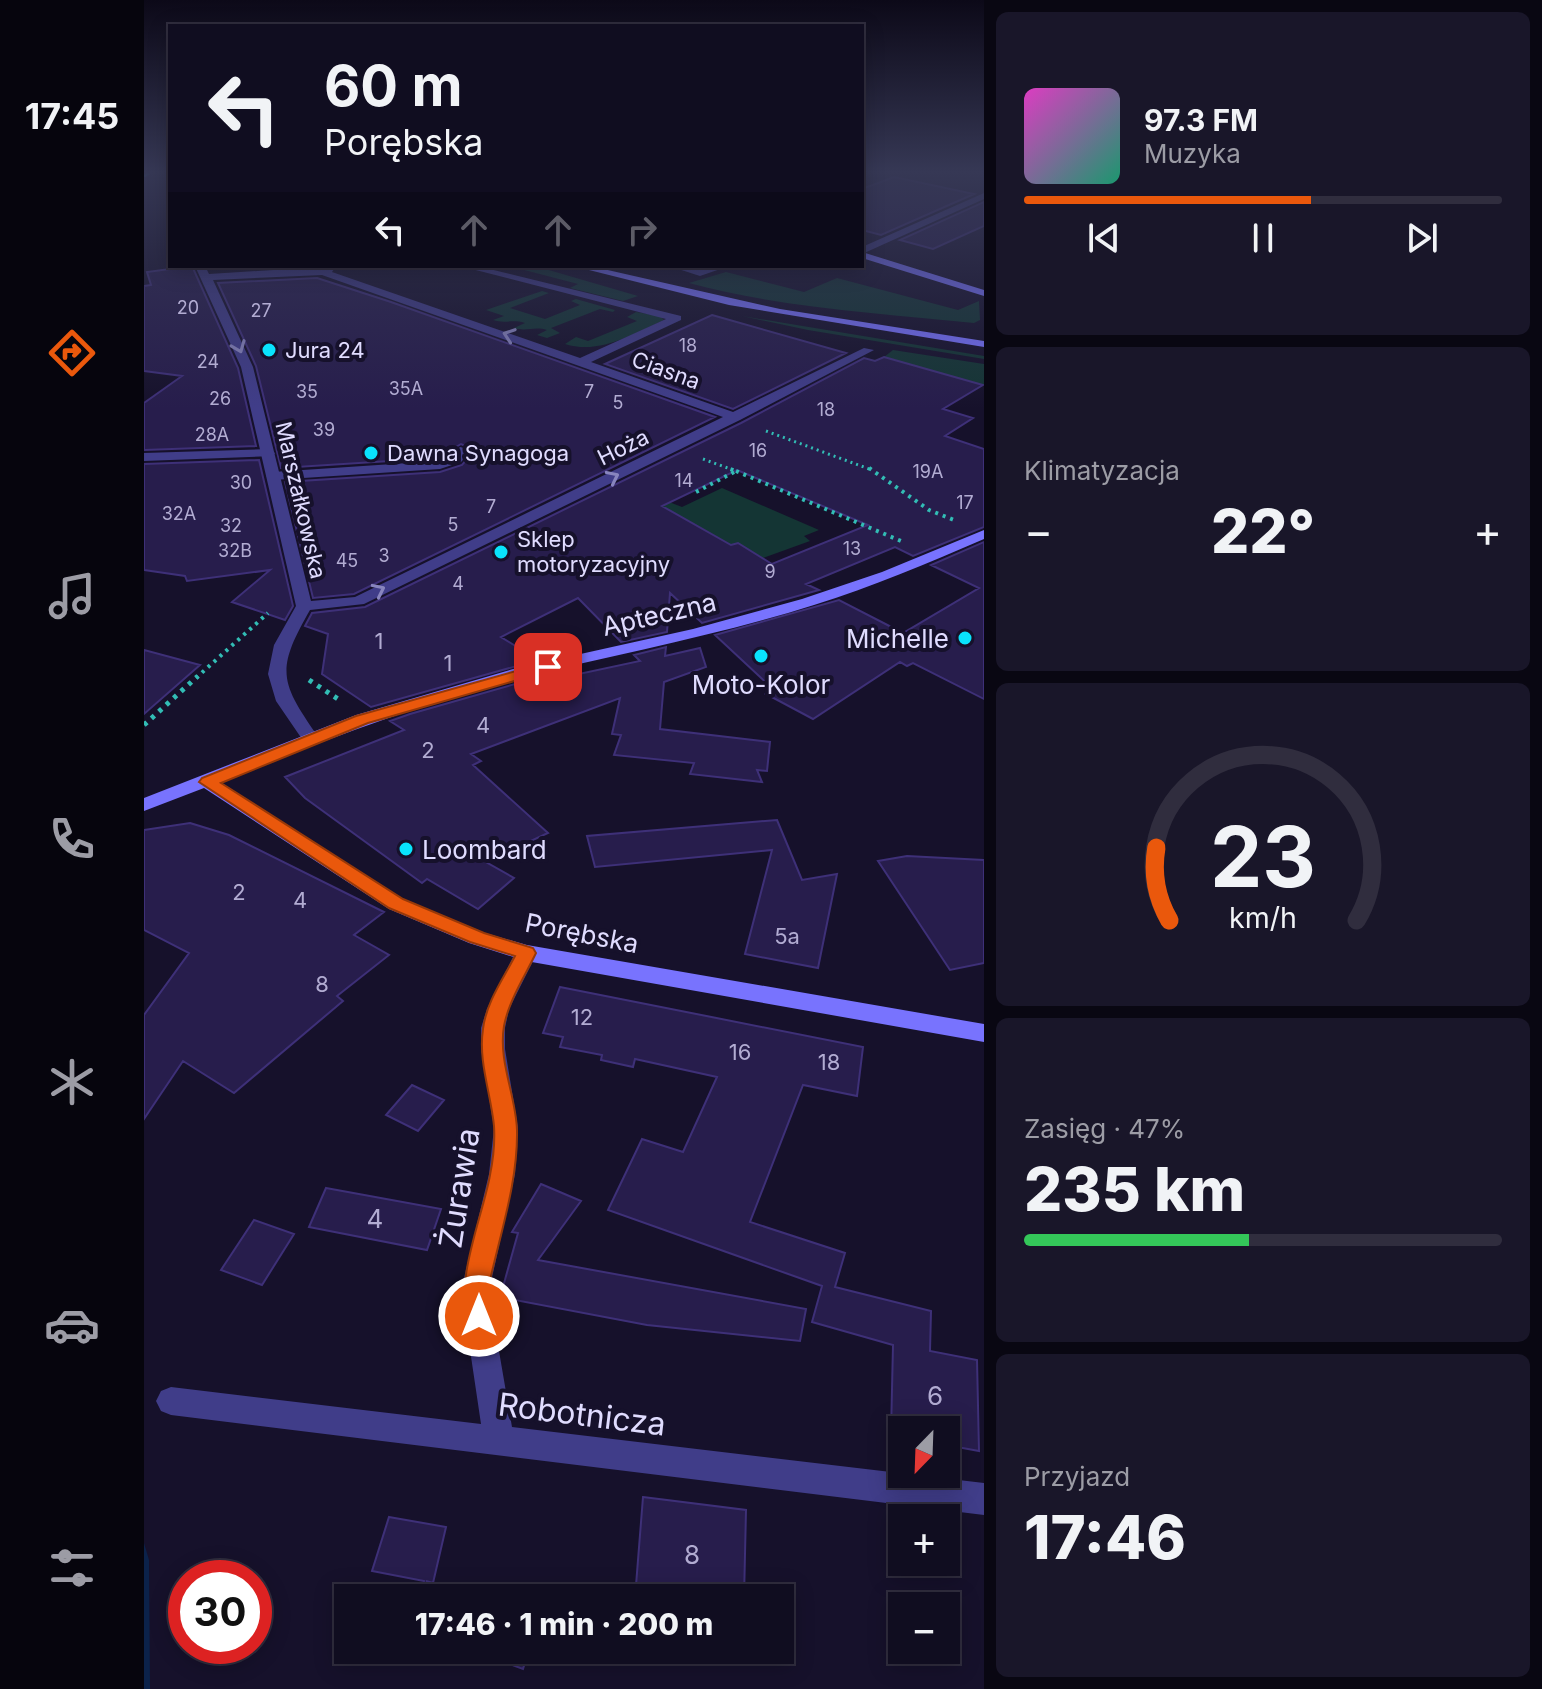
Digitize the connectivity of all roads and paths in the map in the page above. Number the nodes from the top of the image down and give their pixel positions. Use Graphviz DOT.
graph roads {
  1 [pos="864,254"];
  2 [pos="334,268"];
  3 [pos="473,268"];
  4 [pos="586,268"];
  5 [pos="681,268"];
  6 [pos="717,268"];
  7 [pos="202,271"];
  8 [pos="323,272"];
  9 [pos="984,293"];
  10 [pos="690,314"];
  11 [pos="675,320"];
  12 [pos="984,332"];
  13 [pos="933,338"];
  14 [pos="984,344"];
  15 [pos="868,350"];
  16 [pos="583,361"];
  17 [pos="736,417"];
  18 [pos="753,426"];
  19 [pos="465,450"];
  20 [pos="268,453"];
  21 [pos="694,455"];
  22 [pos="144,457"];
  23 [pos="736,471"];
  24 [pos="273,476"];
  25 [pos="696,492"];
  26 [pos="957,521"];
  27 [pos="984,534"];
  28 [pos="904,543"];
  29 [pos="304,606"];
  30 [pos="273,612"];
  31 [pos="311,667"];
  32 [pos="349,707"];
  33 [pos="144,725"];
  34 [pos="310,738"];
  35 [pos="208,782"];
  36 [pos="144,805"];
  37 [pos="526,953"];
  38 [pos="984,1033"];
  39 [pos="171,1401"];
  40 [pos="499,1440"];
  41 [pos="984,1499"];
  1 -- 9 [label="street"];
  2 -- 8 [label="street"];
  3 -- 11 [label="street"];
  4 -- 13 [label="street"];
  5 -- 6 [label="street"];
  7 -- 8 [label="street"];
  7 -- 20 [label="street, Marszałkowska, one-way"];
  16 -- 8 [label="street, Ciasna, one-way"];
  10 -- 11 [label="street"];
  11 -- 16 [label="street"];
  12 -- 13 [label="street"];
  13 -- 14 [label="street"];
  15 -- 17 [label="street, Hoża"];
  16 -- 17 [label="street, Ciasna"];
  29 -- 17 [label="street, Hoża, one-way"];
  18 -- 26 [label="path"];
  19 -- 24 [label="street"];
  20 -- 22 [label="street"];
  20 -- 24 [label="street, Marszałkowska"];
  21 -- 23 [label="path"];
  23 -- 25 [label="path"];
  23 -- 28 [label="path"];
  24 -- 29 [label="street, Marszałkowska"];
  27 -- 34 [label="street, Apteczna"];
  29 -- 34 [label="street, Marszałkowska"];
  30 -- 33 [label="path"];
  31 -- 32 [label="path"];
  34 -- 35 [label="street, Apteczna"];
  35 -- 36 [label="street, Apteczna"];
  35 -- 37 [label="street, Porębska"];
  37 -- 38 [label="street, Porębska"];
  37 -- 40 [label="street, Żurawia"];
  39 -- 40 [label="street, Robotnicza"];
  40 -- 41 [label="street, Robotnicza"];
}
